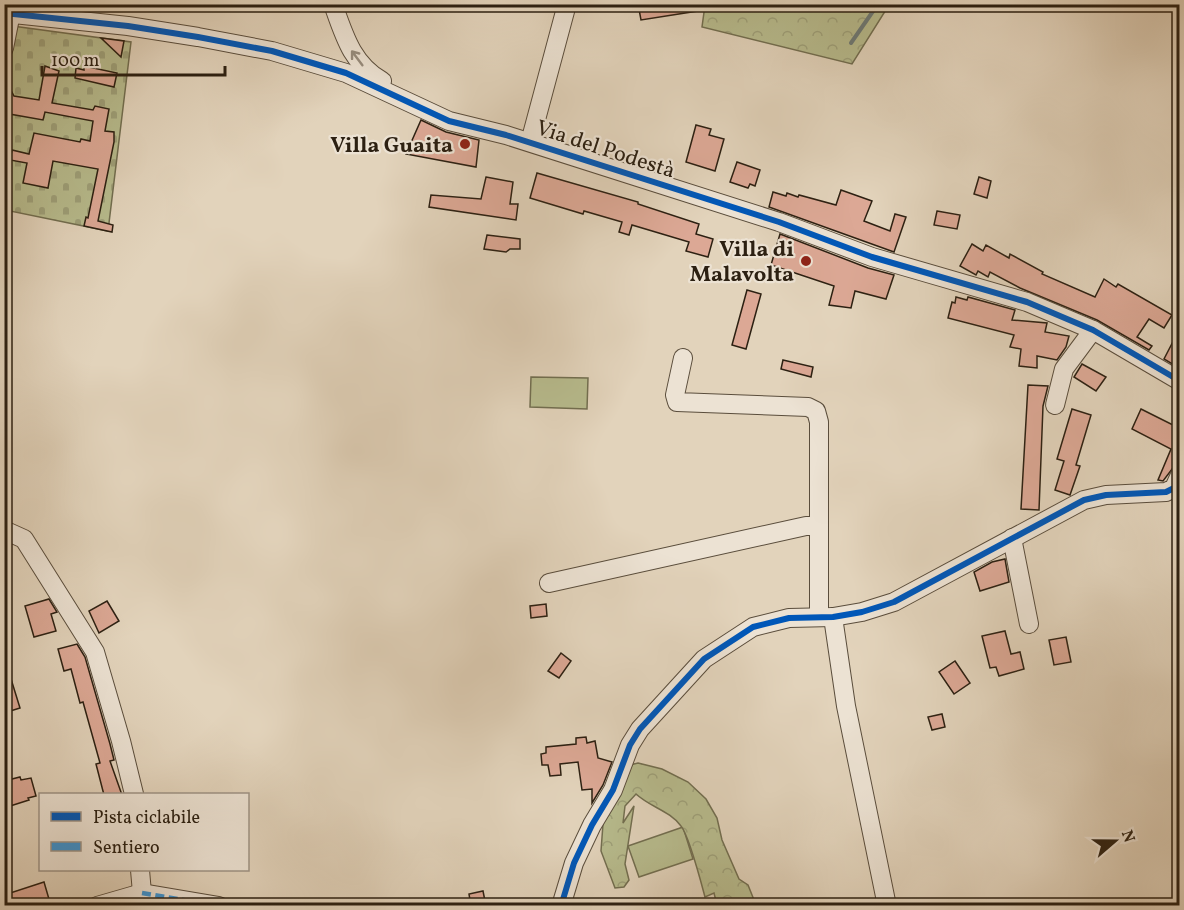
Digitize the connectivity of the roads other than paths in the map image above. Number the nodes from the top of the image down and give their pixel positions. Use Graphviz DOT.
graph roads {
  1 [pos="333,4"];
  2 [pos="567,4"];
  3 [pos="8,13"];
  4 [pos="4,48"];
  5 [pos="418,107"];
  6 [pos="530,142"];
  7 [pos="1093,330"];
  8 [pos="683,358"];
  9 [pos="1179,381"];
  10 [pos="1055,405"];
  11 [pos="1179,475"];
  12 [pos="819,526"];
  13 [pos="4,530"];
  14 [pos="1012,538"];
  15 [pos="549,583"];
  16 [pos="826,617"];
  17 [pos="1029,624"];
  18 [pos="134,793"];
  19 [pos="140,871"];
  20 [pos="141,899"];
  21 [pos="98,906"];
  22 [pos="219,906"];
  23 [pos="561,906"];
  24 [pos="887,906"];
  5 -- 1 [label="street, one-way"];
  2 -- 6 [label="street"];
  3 -- 4 [label="street"];
  3 -- 5 [label="street, Via del Podestà"];
  5 -- 6 [label="street, Via del Podestà"];
  6 -- 7 [label="street, Via del Podestà"];
  7 -- 9 [label="street, Via del Podestà"];
  7 -- 10 [label="street"];
  8 -- 12 [label="street"];
  11 -- 14 [label="street"];
  12 -- 15 [label="street"];
  12 -- 16 [label="street"];
  13 -- 18 [label="street"];
  14 -- 16 [label="street"];
  14 -- 17 [label="street"];
  16 -- 23 [label="street"];
  16 -- 24 [label="street"];
  19 -- 20 [label="street"];
  20 -- 21 [label="street"];
  20 -- 22 [label="street"];
}
